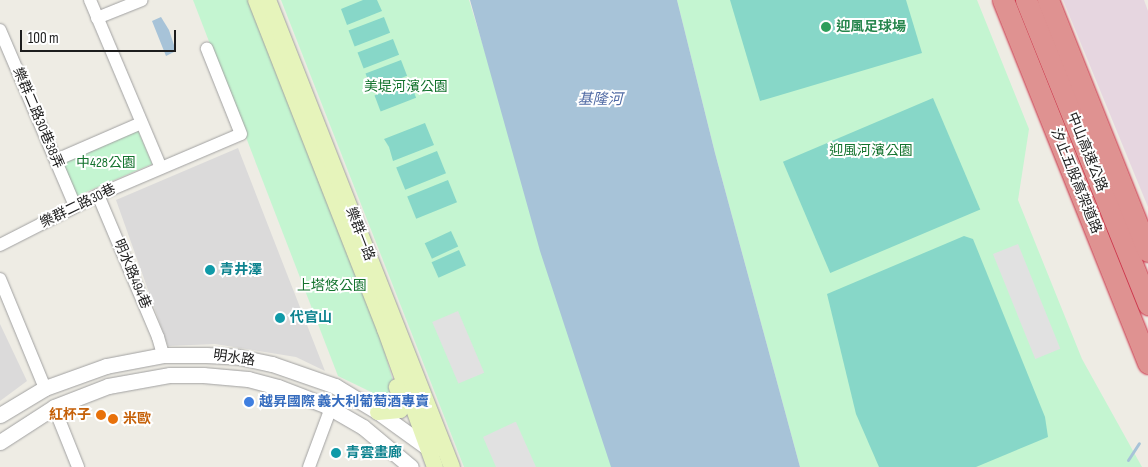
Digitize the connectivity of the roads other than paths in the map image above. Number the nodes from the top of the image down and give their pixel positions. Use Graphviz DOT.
graph roads {
  1 [pos="90,0"];
  2 [pos="142,0"];
  3 [pos="256,0"];
  4 [pos="268,0"];
  5 [pos="1003,0"];
  6 [pos="1026,0"];
  7 [pos="1048,0"];
  8 [pos="97,18"];
  9 [pos="0,30"];
  10 [pos="207,49"];
  11 [pos="5,54"];
  12 [pos="141,123"];
  13 [pos="56,160"];
  14 [pos="161,168"];
  15 [pos="98,194"];
  16 [pos="75,206"];
  17 [pos="0,245"];
  18 [pos="1148,251"];
  19 [pos="0,279"];
  20 [pos="1148,304"];
  21 [pos="385,329"];
  22 [pos="163,355"];
  23 [pos="1148,363"];
  24 [pos="46,388"];
  25 [pos="54,407"];
  26 [pos="331,408"];
  27 [pos="378,412"];
  28 [pos="0,415"];
  29 [pos="0,442"];
  30 [pos="428,447"];
  31 [pos="78,467"];
  32 [pos="309,467"];
  33 [pos="411,467"];
  34 [pos="435,467"];
  35 [pos="451,467"];
  1 -- 8 [label="street"];
  2 -- 8 [label="street"];
  3 -- 21 [label="main road, 樂群一路"];
  4 -- 35 [label="main road, 樂群一路"];
  5 -- 23 [label="highway, 汐止五股高架道路, bridge"];
  6 -- 20 [label="highway, 中山高速公路, bridge"];
  7 -- 18 [label="highway, 中山高速公路, bridge"];
  8 -- 12 [label="street"];
  9 -- 11 [label="street, 樂群二路30巷38弄"];
  10 -- 14 [label="street, 樂群二路30巷"];
  11 -- 13 [label="street, 樂群二路30巷38弄"];
  12 -- 13 [label="street"];
  12 -- 14 [label="street"];
  13 -- 16 [label="street, 樂群二路30巷38弄"];
  14 -- 15 [label="street, 樂群二路30巷"];
  15 -- 16 [label="street, 樂群二路30巷"];
  15 -- 22 [label="street, 明水路494巷"];
  16 -- 17 [label="street, 樂群二路30巷"];
  19 -- 24 [label="street"];
  21 -- 27 [label="main road"];
  21 -- 30 [label="main road, 樂群一路"];
  22 -- 24 [label="street, 明水路"];
  22 -- 27 [label="street, 明水路"];
  24 -- 28 [label="street, 明水路"];
  25 -- 26 [label="street, 明水路"];
  25 -- 29 [label="street, 明水路"];
  25 -- 31 [label="street"];
  26 -- 32 [label="street"];
  26 -- 33 [label="street, 明水路"];
  27 -- 30 [label="street, 明水路"];
  30 -- 34 [label="main road, 樂群一路"];
  30 -- 35 [label="street, 明水路"];
}
